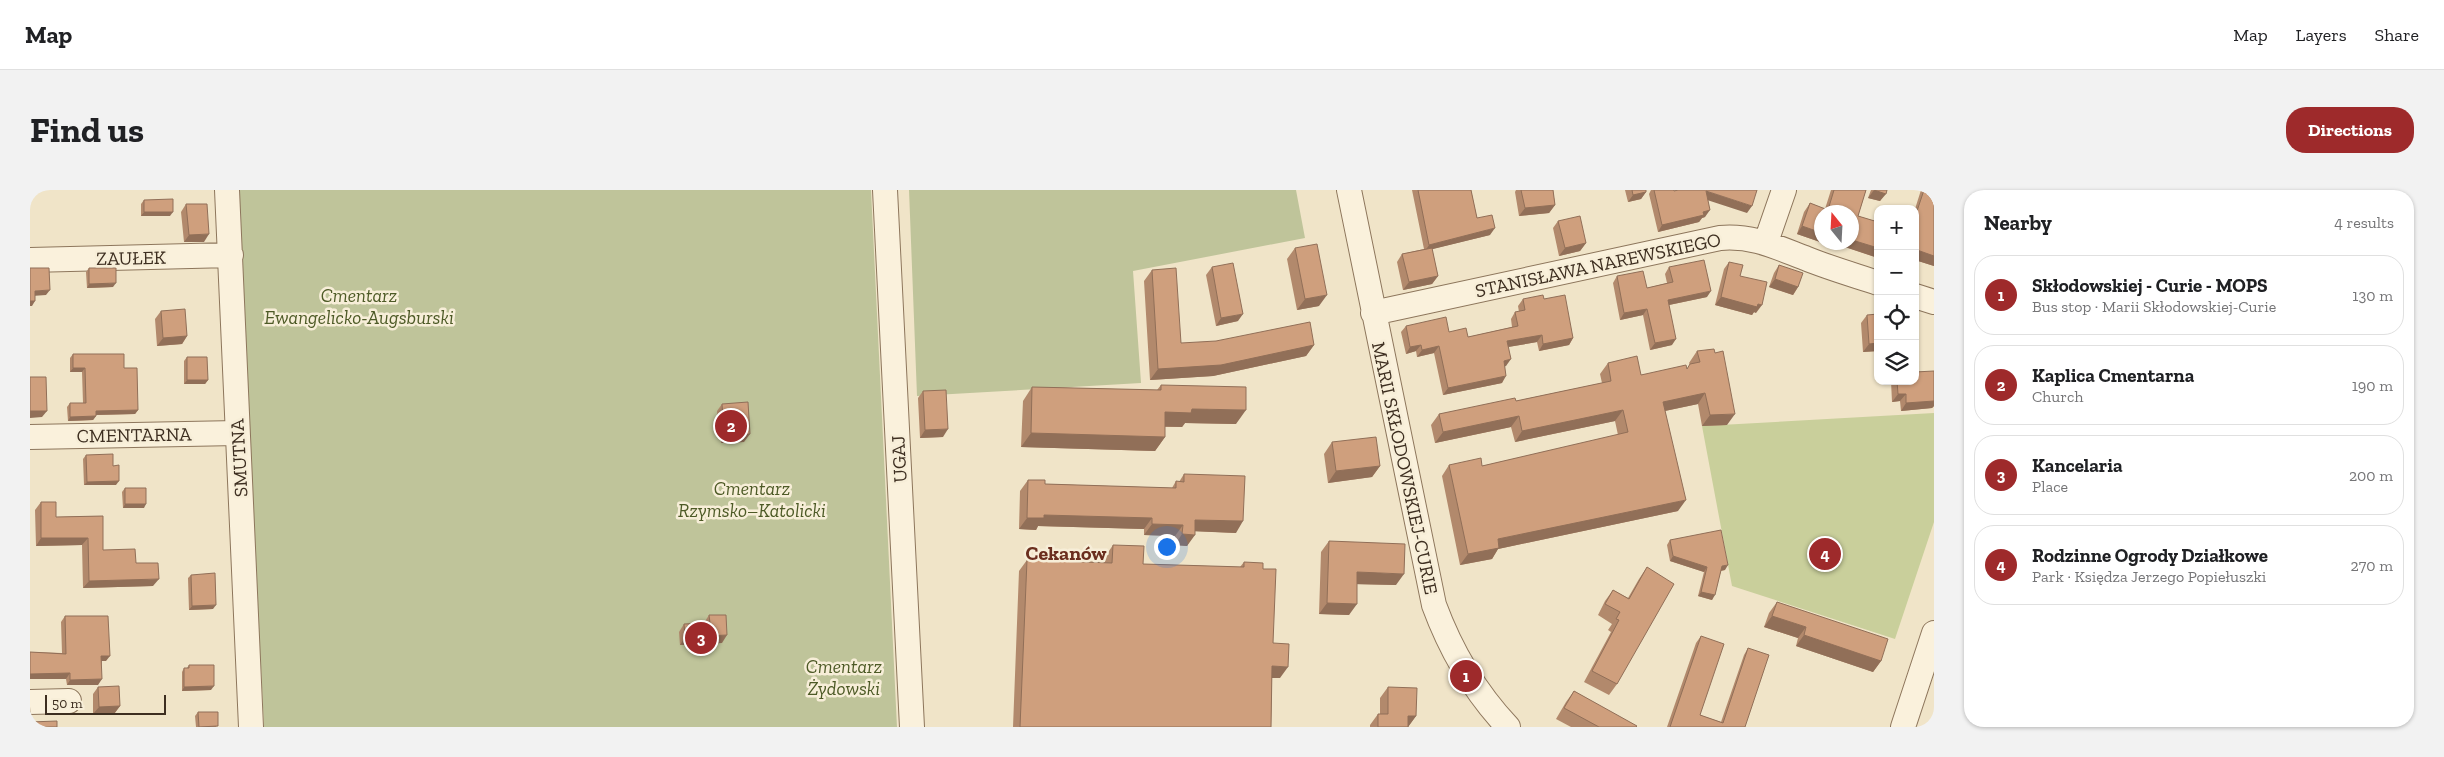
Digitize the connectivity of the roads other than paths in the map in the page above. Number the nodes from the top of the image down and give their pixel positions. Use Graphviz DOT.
graph roads {
  1 [pos="227,190"];
  2 [pos="885,190"];
  3 [pos="1349,190"];
  4 [pos="1784,190"];
  5 [pos="1766,242"];
  6 [pos="231,255"];
  7 [pos="30,260"];
  8 [pos="1874,282"];
  9 [pos="1919,297"];
  10 [pos="1934,302"];
  11 [pos="1373,313"];
  12 [pos="237,433"];
  13 [pos="30,438"];
  14 [pos="1934,633"];
  15 [pos="68,701"];
  16 [pos="30,702"];
  17 [pos="251,727"];
  18 [pos="912,727"];
  19 [pos="1508,727"];
  20 [pos="1903,727"];
  1 -- 6 [label="street, SMUTNA"];
  2 -- 18 [label="street, UGAJ"];
  3 -- 11 [label="street, MARII SKŁODOWSKIEJ-CURIE"];
  4 -- 5 [label="street"];
  5 -- 8 [label="street, STANISŁAWA NAREWSKIEGO"];
  5 -- 11 [label="street, STANISŁAWA NAREWSKIEGO"];
  6 -- 7 [label="street, ZAUŁEK"];
  6 -- 12 [label="street, SMUTNA"];
  9 -- 10 [label="street"];
  11 -- 19 [label="street, MARII SKŁODOWSKIEJ-CURIE"];
  12 -- 13 [label="street, CMENTARNA"];
  12 -- 17 [label="street, SMUTNA"];
  14 -- 20 [label="street"];
  15 -- 16 [label="street"];
}
